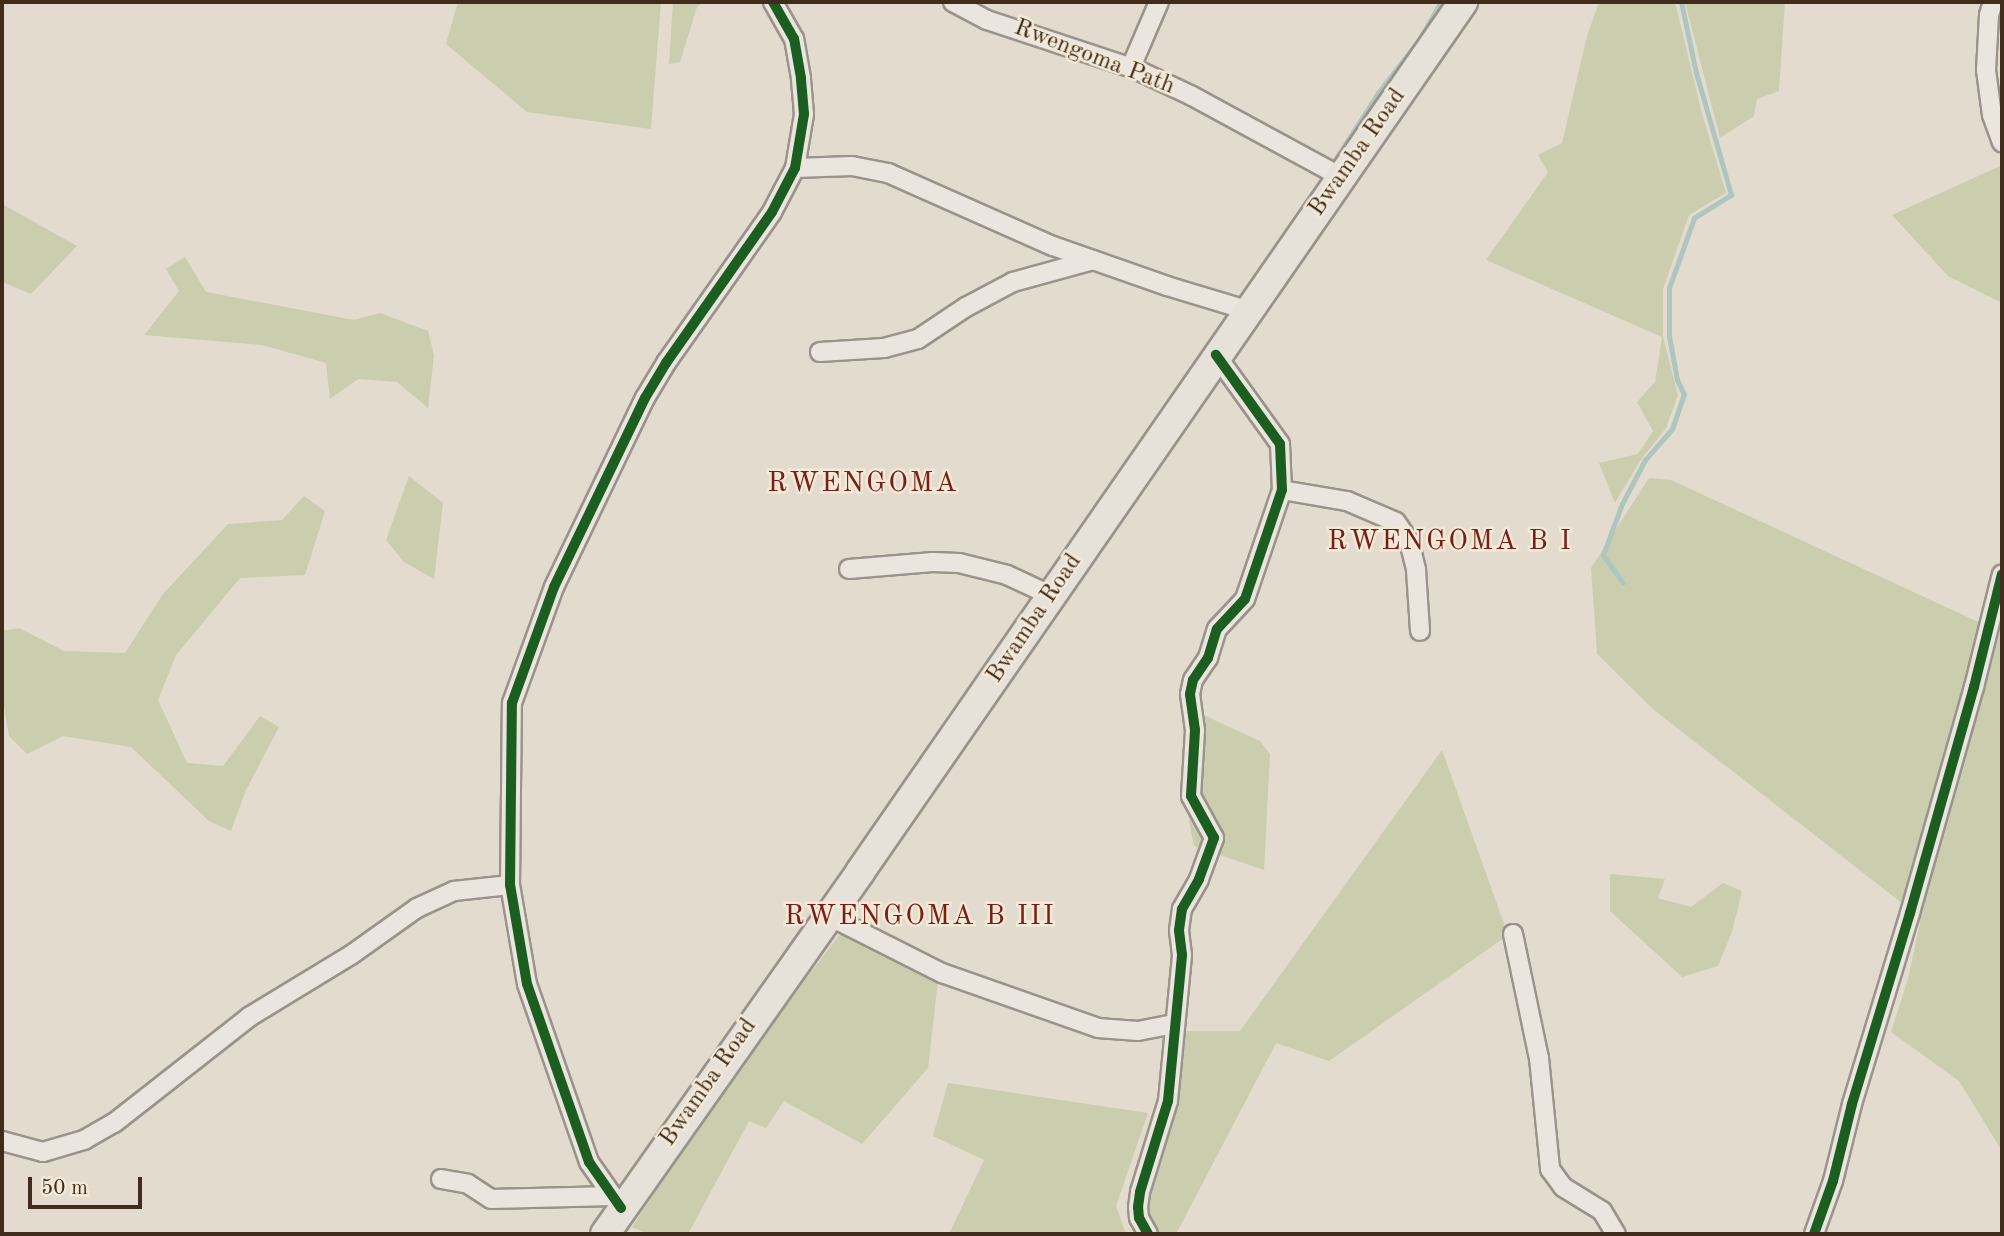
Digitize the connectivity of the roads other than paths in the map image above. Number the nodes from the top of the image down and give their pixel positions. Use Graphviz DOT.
graph roads {
  1 [pos="773,2"];
  2 [pos="953,2"];
  3 [pos="1159,2"];
  4 [pos="1463,2"];
  5 [pos="1993,2"];
  6 [pos="1131,67"];
  7 [pos="2002,142"];
  8 [pos="795,168"];
  9 [pos="1341,177"];
  10 [pos="1093,260"];
  11 [pos="1250,311"];
  12 [pos="820,352"];
  13 [pos="1216,355"];
  14 [pos="1282,490"];
  15 [pos="849,569"];
  16 [pos="2002,574"];
  17 [pos="1052,596"];
  18 [pos="1420,631"];
  19 [pos="510,885"];
  20 [pos="827,915"];
  21 [pos="1513,934"];
  22 [pos="1174,1024"];
  23 [pos="2,1141"];
  24 [pos="441,1179"];
  25 [pos="617,1202"];
  26 [pos="605,1234"];
  27 [pos="1148,1234"];
  28 [pos="1616,1234"];
  29 [pos="1814,1234"];
  1 -- 8 [label="street"];
  2 -- 6 [label="street, Rwengoma Path"];
  3 -- 6 [label="street"];
  4 -- 9 [label="main road, Bwamba Road"];
  5 -- 7 [label="street"];
  6 -- 9 [label="street, Rwengoma Path"];
  8 -- 10 [label="street"];
  8 -- 19 [label="street"];
  9 -- 11 [label="main road, Bwamba Road"];
  10 -- 11 [label="street"];
  10 -- 12 [label="street"];
  11 -- 13 [label="main road, Bwamba Road"];
  13 -- 14 [label="street"];
  13 -- 17 [label="main road, Bwamba Road"];
  14 -- 18 [label="street"];
  14 -- 22 [label="street"];
  15 -- 17 [label="street"];
  16 -- 29 [label="street"];
  17 -- 20 [label="main road, Bwamba Road"];
  19 -- 23 [label="street"];
  19 -- 25 [label="street"];
  20 -- 22 [label="street"];
  20 -- 25 [label="main road, Bwamba Road"];
  21 -- 28 [label="street"];
  22 -- 27 [label="street"];
  24 -- 25 [label="street"];
  25 -- 26 [label="main road, Bwamba Road"];
}
